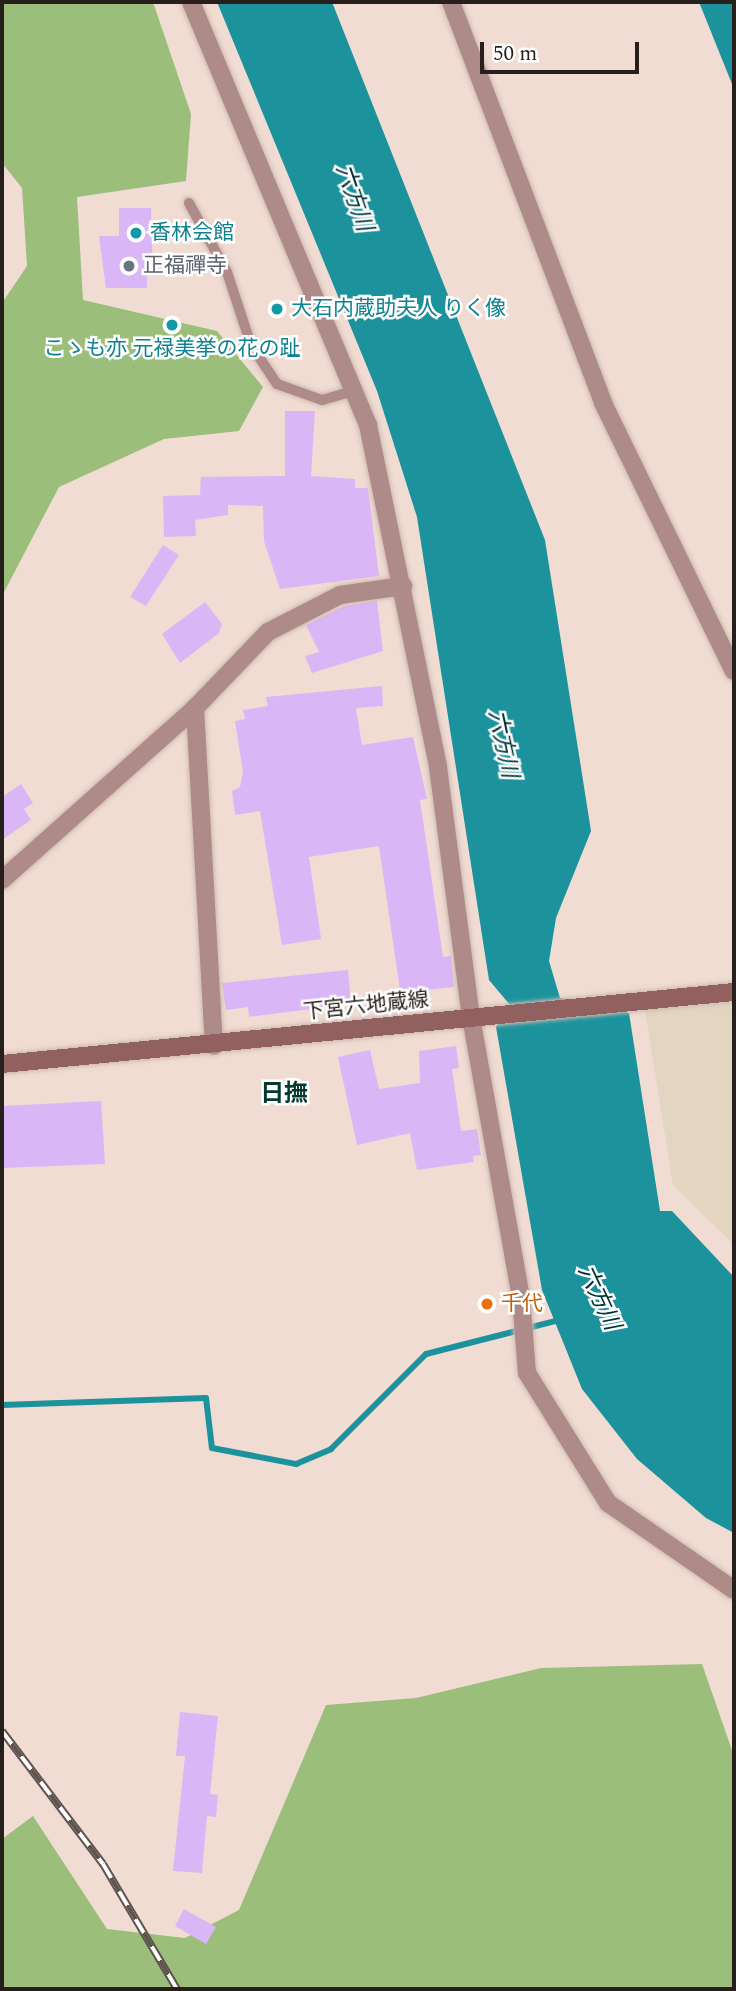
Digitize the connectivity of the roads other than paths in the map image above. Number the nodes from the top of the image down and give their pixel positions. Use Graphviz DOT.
graph roads {
  1 [pos="191,2"];
  2 [pos="451,2"];
  3 [pos="189,203"];
  4 [pos="354,391"];
  5 [pos="402,586"];
  6 [pos="734,671"];
  7 [pos="195,708"];
  8 [pos="2,880"];
  9 [pos="734,992"];
  10 [pos="479,1016"];
  11 [pos="214,1045"];
  12 [pos="2,1064"];
  13 [pos="734,1590"];
  1 -- 4 [label="street"];
  2 -- 6 [label="street"];
  3 -- 4 [label="lane"];
  4 -- 5 [label="street"];
  5 -- 7 [label="street"];
  5 -- 10 [label="street"];
  7 -- 8 [label="street"];
  7 -- 11 [label="street"];
  9 -- 10 [label="main road, 下宮六地蔵線"];
  10 -- 11 [label="main road, 下宮六地蔵線"];
  10 -- 13 [label="street"];
  11 -- 12 [label="main road, 下宮六地蔵線"];
}
